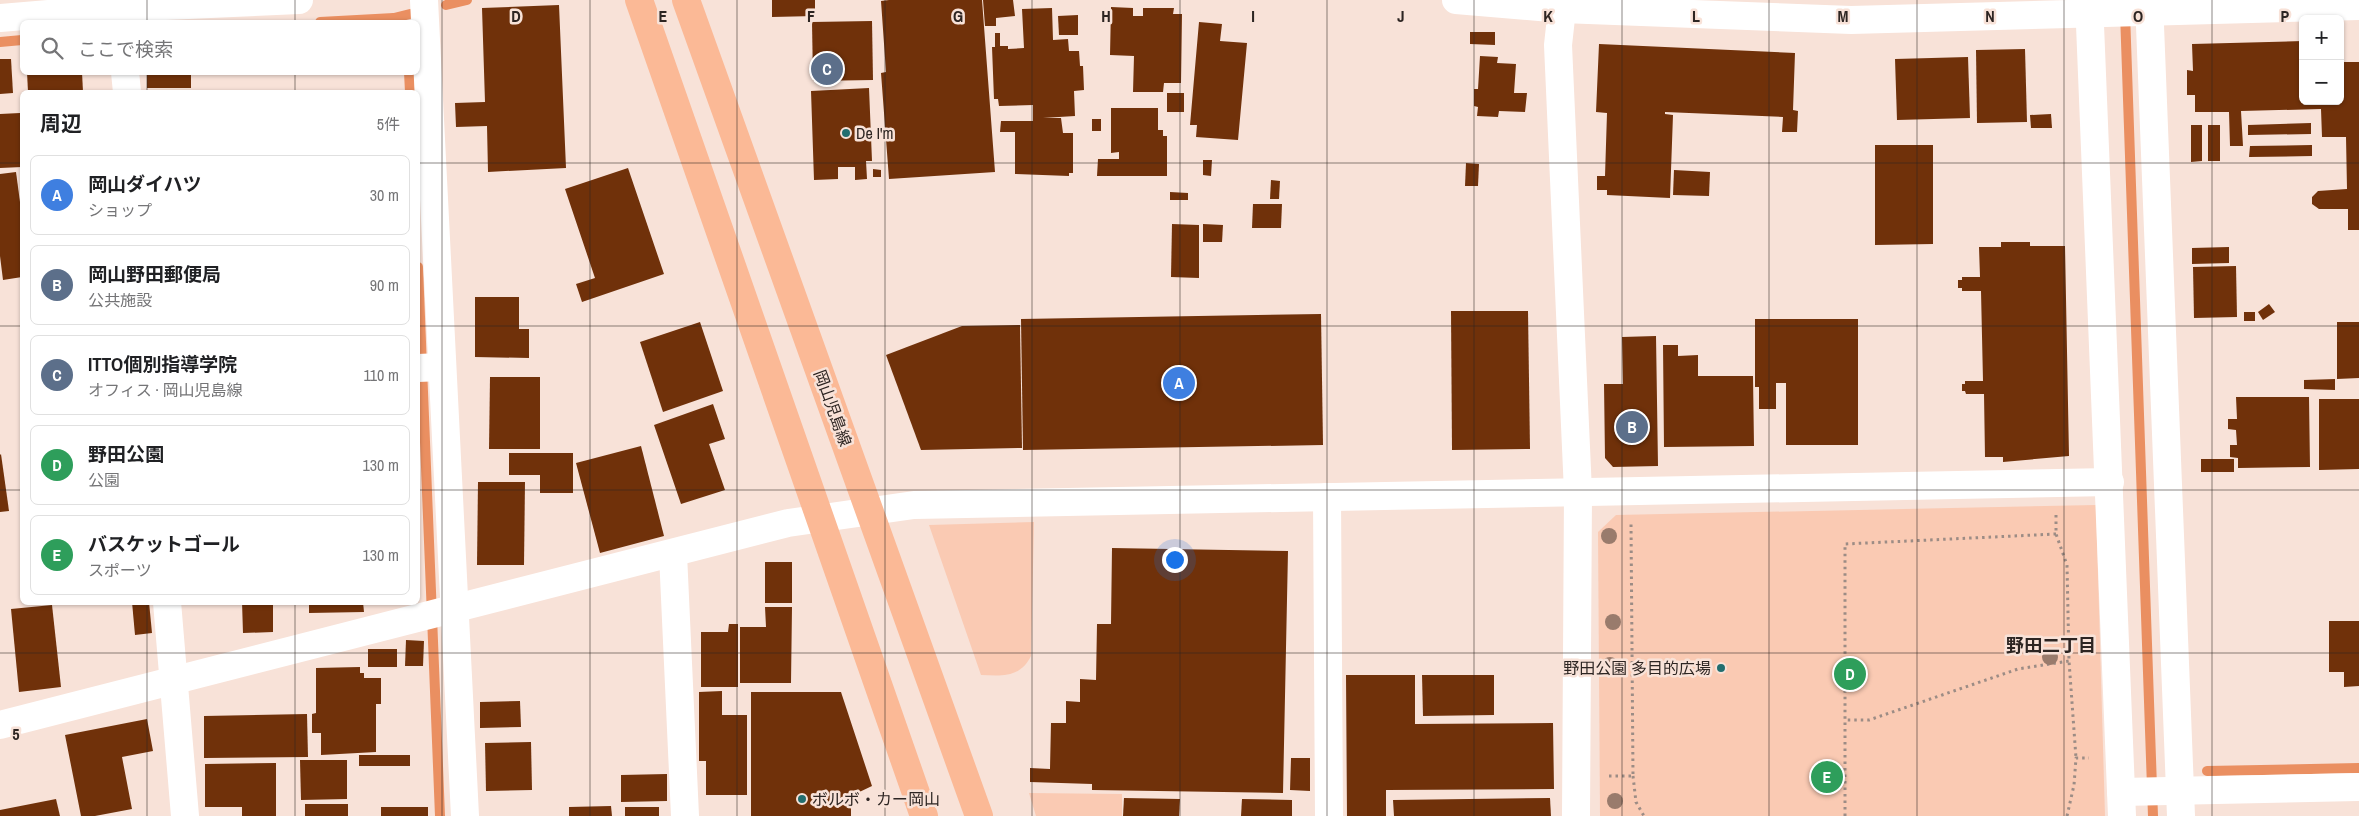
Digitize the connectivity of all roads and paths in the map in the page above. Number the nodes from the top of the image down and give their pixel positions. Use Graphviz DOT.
graph roads {
  1 [pos="299,0"];
  2 [pos="424,0"];
  3 [pos="639,0"];
  4 [pos="686,0"];
  5 [pos="1456,0"];
  6 [pos="1563,5"];
  7 [pos="2359,6"];
  8 [pos="2145,9"];
  9 [pos="120,10"];
  10 [pos="2095,10"];
  11 [pos="0,18"];
  12 [pos="125,75"];
  13 [pos="127,90"];
  14 [pos="429,367"];
  15 [pos="2110,482"];
  16 [pos="2058,484"];
  17 [pos="1631,491"];
  18 [pos="1578,492"];
  19 [pos="1327,497"];
  20 [pos="871,510"];
  21 [pos="819,518"];
  22 [pos="2056,534"];
  23 [pos="673,554"];
  24 [pos="167,605"];
  25 [pos="439,612"];
  26 [pos="2069,661"];
  27 [pos="173,681"];
  28 [pos="1845,720"];
  29 [pos="0,725"];
  30 [pos="2076,758"];
  31 [pos="2120,758"];
  32 [pos="1633,776"];
  33 [pos="1576,777"];
  34 [pos="2359,787"];
  35 [pos="2175,799"];
  36 [pos="2127,800"];
  37 [pos="185,816"];
  38 [pos="465,816"];
  39 [pos="685,816"];
  40 [pos="924,816"];
  41 [pos="979,816"];
  42 [pos="1329,816"];
  43 [pos="1576,816"];
  44 [pos="1644,816"];
  45 [pos="1845,816"];
  46 [pos="2067,816"];
  1 -- 9 [label="street"];
  2 -- 14 [label="street"];
  3 -- 21 [label="main road"];
  4 -- 20 [label="main road, 岡山児島線"];
  5 -- 6 [label="street"];
  6 -- 10 [label="street"];
  6 -- 18 [label="street"];
  7 -- 8 [label="street"];
  8 -- 10 [label="street"];
  8 -- 35 [label="street"];
  9 -- 11 [label="street"];
  10 -- 15 [label="street"];
  12 -- 13 [label="street"];
  14 -- 25 [label="street"];
  15 -- 16 [label="street"];
  15 -- 31 [label="street"];
  16 -- 17 [label="street"];
  16 -- 22 [label="path"];
  17 -- 18 [label="street"];
  17 -- 32 [label="path"];
  18 -- 19 [label="street"];
  18 -- 33 [label="street"];
  19 -- 20 [label="street"];
  19 -- 42 [label="street"];
  20 -- 21 [label="street"];
  20 -- 41 [label="main road, 岡山児島線"];
  21 -- 23 [label="street"];
  21 -- 40 [label="main road"];
  22 -- 26 [label="path"];
  22 -- 28 [label="path"];
  23 -- 25 [label="street"];
  23 -- 39 [label="street"];
  24 -- 27 [label="street"];
  25 -- 27 [label="street"];
  25 -- 38 [label="street"];
  26 -- 28 [label="path"];
  26 -- 30 [label="path"];
  27 -- 29 [label="street"];
  27 -- 37 [label="street"];
  28 -- 45 [label="path"];
  30 -- 31 [label="path"];
  30 -- 46 [label="path"];
  31 -- 36 [label="street"];
  32 -- 33 [label="path"];
  32 -- 44 [label="path"];
  33 -- 43 [label="street"];
  34 -- 35 [label="street"];
  35 -- 36 [label="street"];
}
